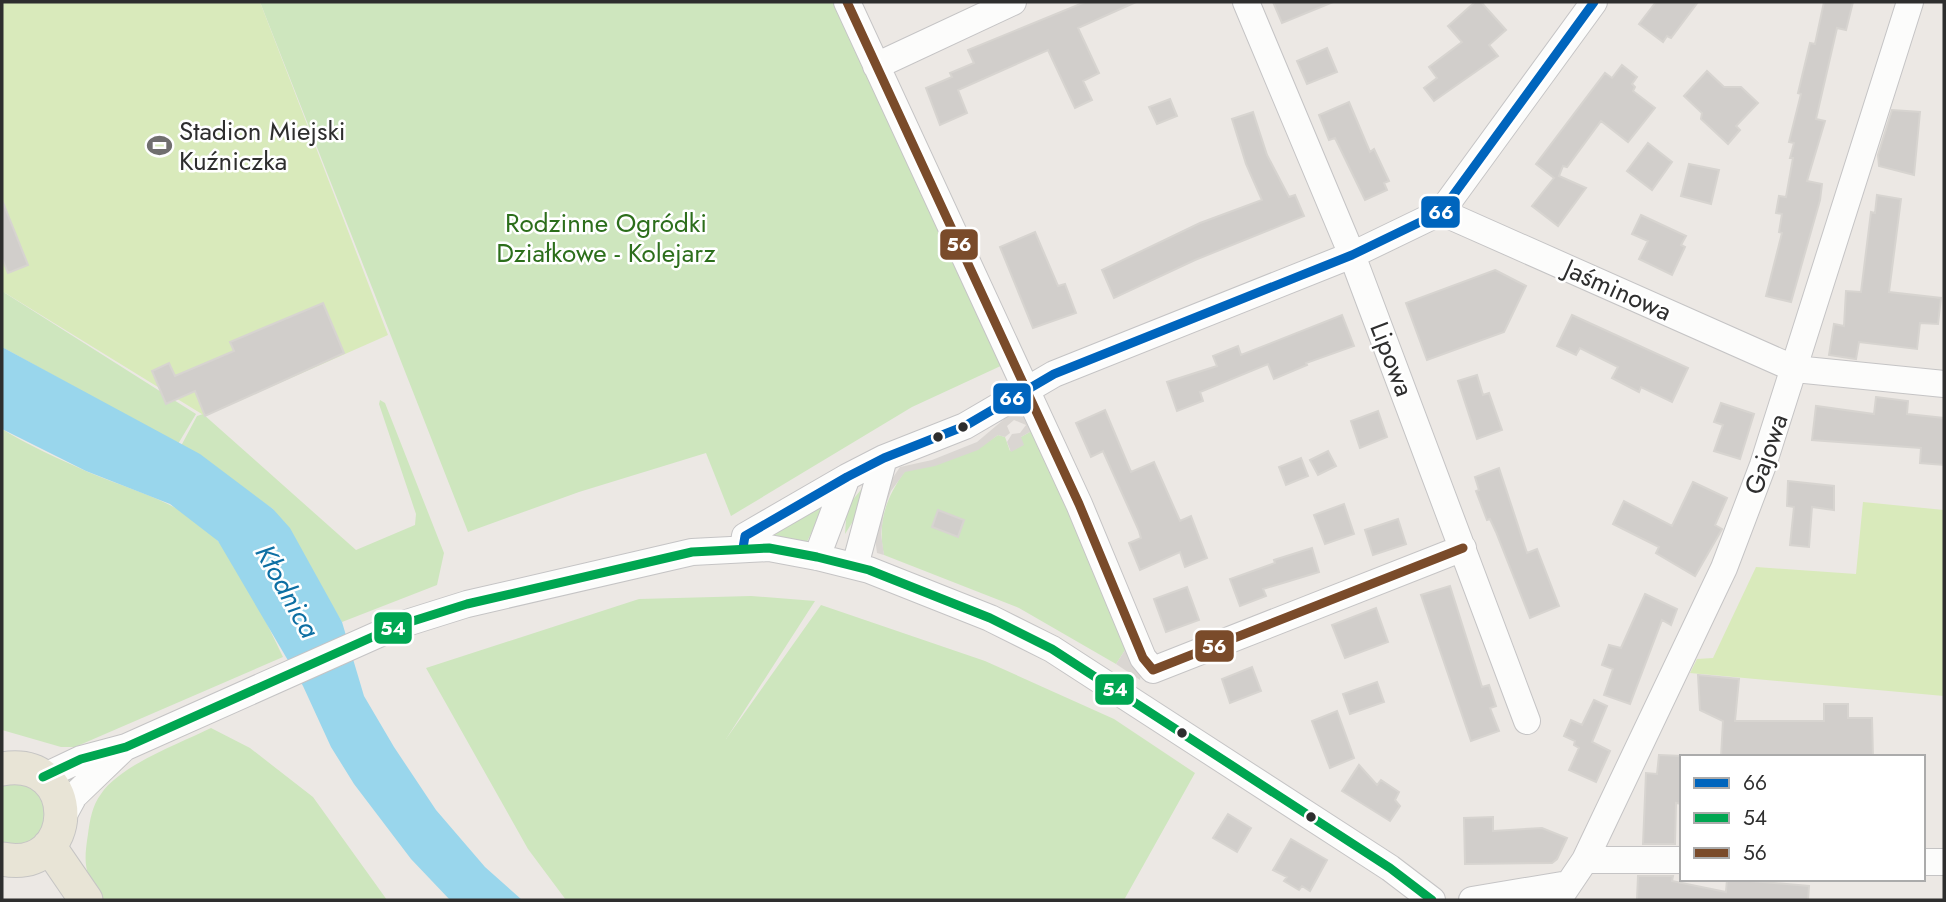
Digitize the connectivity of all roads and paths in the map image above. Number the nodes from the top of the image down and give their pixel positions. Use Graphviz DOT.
graph roads {
  1 [pos="847,2"];
  2 [pos="1013,2"];
  3 [pos="1246,2"];
  4 [pos="1594,2"];
  5 [pos="1910,2"];
  6 [pos="876,66"];
  7 [pos="1441,212"];
  8 [pos="1352,255"];
  9 [pos="1795,369"];
  10 [pos="1944,384"];
  11 [pos="1026,391"];
  12 [pos="884,458"];
  13 [pos="847,477"];
  14 [pos="743,548"];
  15 [pos="1463,548"];
  16 [pos="817,557"];
  17 [pos="855,566"];
  18 [pos="1527,721"];
  19 [pos="125,747"];
  20 [pos="15,768"];
  21 [pos="35,846"];
  22 [pos="1584,860"];
  23 [pos="1680,860"];
  24 [pos="1925,862"];
  25 [pos="1944,862"];
  26 [pos="1563,892"];
  27 [pos="1528,895"];
  28 [pos="59,900"];
  29 [pos="86,900"];
  30 [pos="1432,900"];
  31 [pos="1472,900"];
  1 -- 6 [label="street"];
  2 -- 6 [label="street"];
  3 -- 8 [label="street, Lipowa"];
  4 -- 7 [label="street"];
  5 -- 9 [label="street, Gajowa"];
  6 -- 11 [label="street"];
  7 -- 8 [label="street"];
  7 -- 9 [label="street, Jaśminowa"];
  8 -- 11 [label="street"];
  8 -- 15 [label="street, Lipowa"];
  9 -- 10 [label="street, Jaśminowa"];
  9 -- 22 [label="street, Gajowa"];
  11 -- 12 [label="street"];
  11 -- 15 [label="street"];
  12 -- 13 [label="street"];
  12 -- 17 [label="street"];
  13 -- 14 [label="street"];
  13 -- 16 [label="street"];
  14 -- 16 [label="street"];
  14 -- 19 [label="street"];
  15 -- 18 [label="street, Lipowa"];
  16 -- 17 [label="street"];
  17 -- 30 [label="street"];
  19 -- 20 [label="street"];
  19 -- 21 [label="street"];
  20 -- 21 [label="main road"];
  21 -- 28 [label="main road"];
  21 -- 29 [label="main road"];
  22 -- 23 [label="street"];
  22 -- 26 [label="street, Gajowa"];
  24 -- 25 [label="street"];
  26 -- 27 [label="street, Gajowa"];
  27 -- 31 [label="street, Gajowa"];
}
